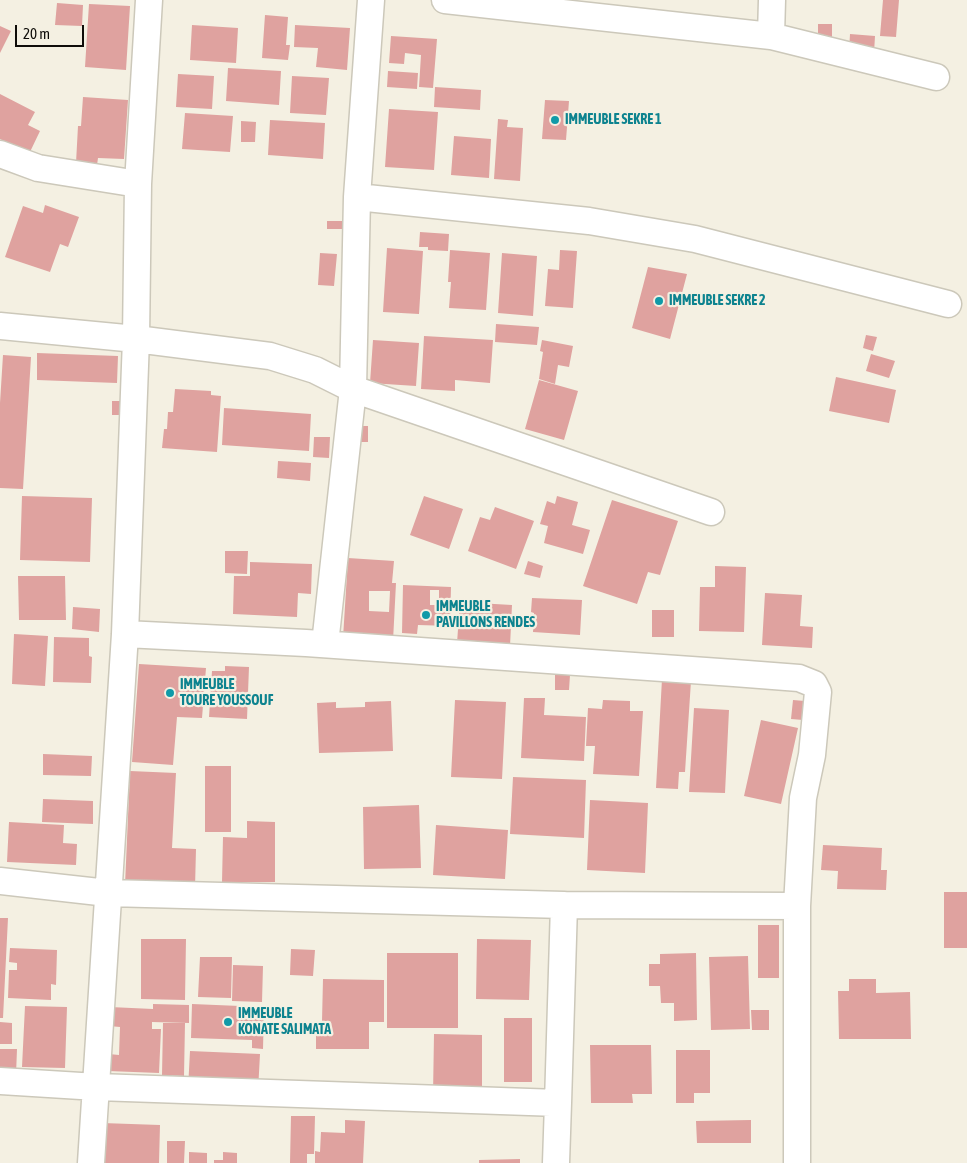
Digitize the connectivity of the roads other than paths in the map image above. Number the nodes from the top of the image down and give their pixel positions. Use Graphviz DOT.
graph roads {
  1 [pos="149,0"];
  2 [pos="371,0"];
  3 [pos="445,0"];
  4 [pos="772,0"];
  5 [pos="540,6"];
  6 [pos="771,36"];
  7 [pos="936,77"];
  8 [pos="0,154"];
  9 [pos="138,184"];
  10 [pos="358,196"];
  11 [pos="948,304"];
  12 [pos="0,326"];
  13 [pos="136,339"];
  14 [pos="352,389"];
  15 [pos="711,512"];
  16 [pos="125,634"];
  17 [pos="325,644"];
  18 [pos="0,881"];
  19 [pos="108,894"];
  20 [pos="564,905"];
  21 [pos="797,906"];
  22 [pos="0,1081"];
  23 [pos="97,1087"];
  24 [pos="558,1103"];
  25 [pos="91,1163"];
  26 [pos="556,1163"];
  27 [pos="797,1163"];
  1 -- 9 [label="street"];
  2 -- 10 [label="street"];
  3 -- 5 [label="street"];
  4 -- 6 [label="street"];
  5 -- 6 [label="street"];
  6 -- 7 [label="street"];
  8 -- 9 [label="street"];
  9 -- 13 [label="street"];
  10 -- 11 [label="street"];
  10 -- 14 [label="street"];
  12 -- 13 [label="street"];
  13 -- 14 [label="street"];
  13 -- 16 [label="street"];
  14 -- 15 [label="street"];
  14 -- 17 [label="street"];
  16 -- 17 [label="street"];
  16 -- 19 [label="street"];
  17 -- 21 [label="street"];
  18 -- 19 [label="street"];
  19 -- 20 [label="street"];
  19 -- 23 [label="street"];
  20 -- 21 [label="street"];
  20 -- 24 [label="street"];
  21 -- 27 [label="street"];
  22 -- 23 [label="street"];
  23 -- 24 [label="street"];
  23 -- 25 [label="street"];
  24 -- 26 [label="street"];
}
